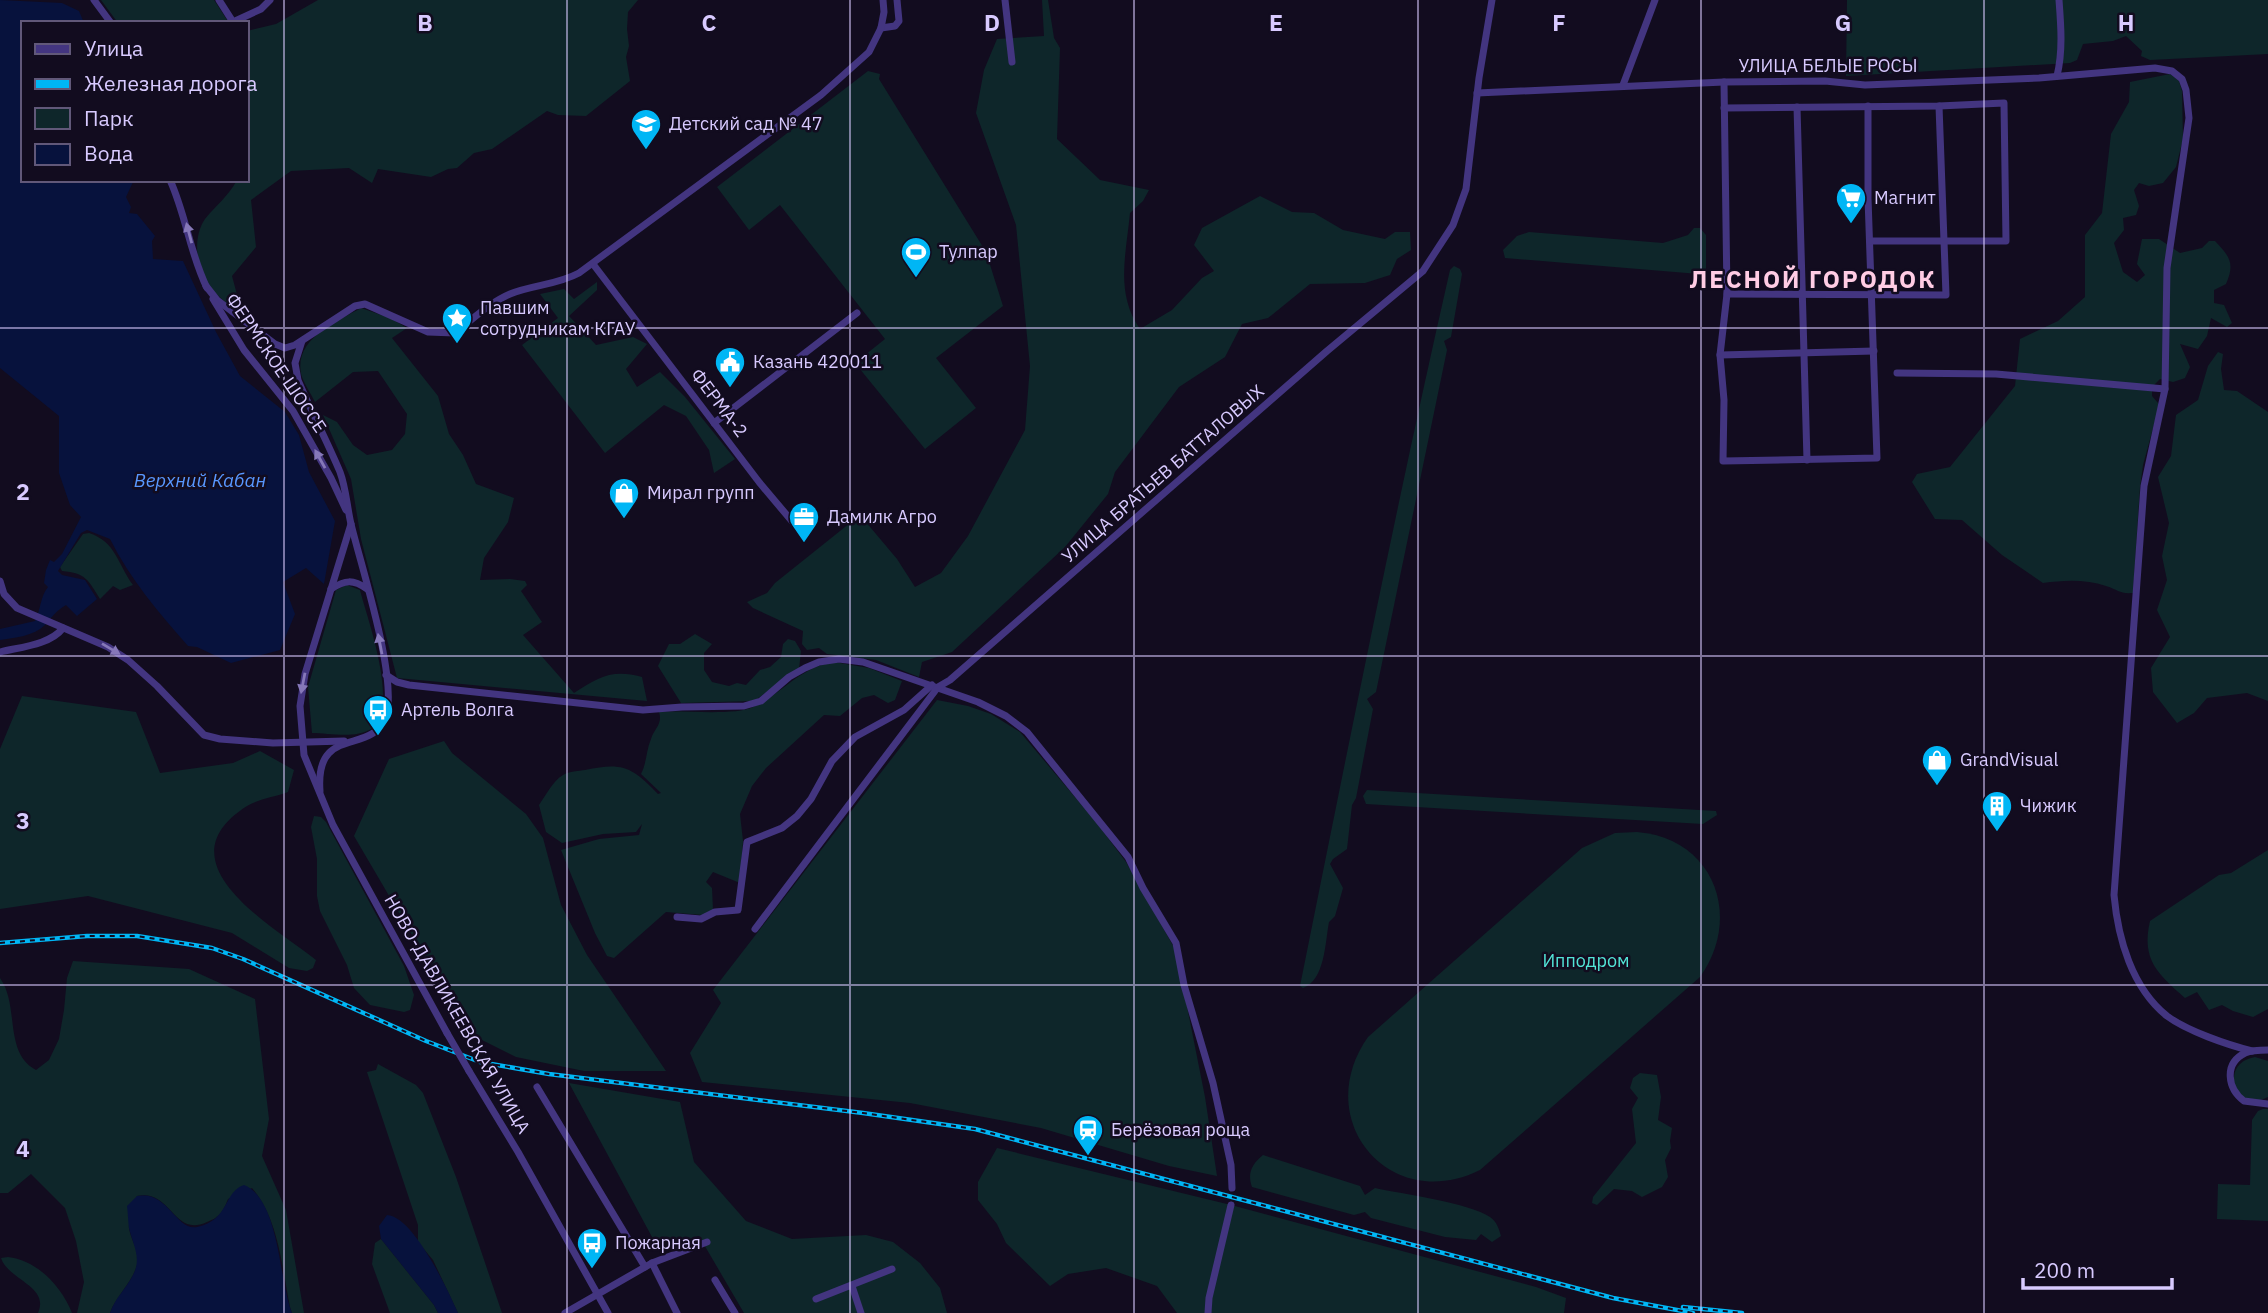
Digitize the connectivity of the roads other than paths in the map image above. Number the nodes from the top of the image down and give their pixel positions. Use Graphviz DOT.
graph roads {
  1 [pos="94,0"];
  2 [pos="219,0"];
  3 [pos="258,0"];
  4 [pos="270,0"];
  5 [pos="883,0"];
  6 [pos="897,0"];
  7 [pos="1005,0"];
  8 [pos="1492,0"];
  9 [pos="1655,0"];
  10 [pos="2059,0"];
  11 [pos="261,9"];
  12 [pos="110,21"];
  13 [pos="232,21"];
  14 [pos="235,21"];
  15 [pos="881,28"];
  16 [pos="1012,62"];
  17 [pos="2057,76"];
  18 [pos="1724,82"];
  19 [pos="1623,85"];
  20 [pos="1477,93"];
  21 [pos="1868,106"];
  22 [pos="1939,106"];
  23 [pos="1724,107"];
  24 [pos="1797,107"];
  25 [pos="171,182"];
  26 [pos="1944,240"];
  27 [pos="1870,241"];
  28 [pos="593,264"];
  29 [pos="206,286"];
  30 [pos="1872,293"];
  31 [pos="1727,294"];
  32 [pos="1802,294"];
  33 [pos="857,313"];
  34 [pos="303,340"];
  35 [pos="1874,351"];
  36 [pos="1804,354"];
  37 [pos="1720,355"];
  38 [pos="1897,373"];
  39 [pos="2165,389"];
  40 [pos="714,423"];
  41 [pos="1807,460"];
  42 [pos="351,522"];
  43 [pos="796,526"];
  44 [pos="0,581"];
  45 [pos="331,589"];
  46 [pos="367,589"];
  47 [pos="63,628"];
  48 [pos="0,652"];
  49 [pos="386,675"];
  50 [pos="409,685"];
  51 [pos="935,686"];
  52 [pos="388,698"];
  53 [pos="352,741"];
  54 [pos="273,743"];
  55 [pos="302,744"];
  56 [pos="304,755"];
  57 [pos="321,799"];
  58 [pos="677,917"];
  59 [pos="755,929"];
  60 [pos="2226,1042"];
  61 [pos="2255,1051"];
  62 [pos="2268,1052"];
  63 [pos="2233,1064"];
  64 [pos="537,1087"];
  65 [pos="2266,1103"];
  66 [pos="1232,1188"];
  67 [pos="1231,1205"];
  68 [pos="707,1242"];
  69 [pos="648,1265"];
  70 [pos="892,1269"];
  71 [pos="716,1280"];
  72 [pos="852,1286"];
  73 [pos="596,1294"];
  74 [pos="816,1299"];
  75 [pos="565,1313"];
  76 [pos="608,1313"];
  77 [pos="677,1313"];
  78 [pos="735,1313"];
  79 [pos="862,1313"];
  80 [pos="1208,1313"];
  1 -- 12 [label="street"];
  2 -- 13 [label="street"];
  3 -- 11 [label="street"];
  4 -- 11 [label="street"];
  5 -- 15 [label="street"];
  6 -- 15 [label="street"];
  7 -- 16 [label="street"];
  8 -- 20 [label="street, УЛИЦА БРАТЬЕВ БАТТАЛОВЫХ"];
  9 -- 19 [label="street"];
  10 -- 17 [label="street"];
  11 -- 14 [label="street"];
  15 -- 28 [label="street"];
  17 -- 18 [label="street, УЛИЦА БЕЛЫЕ РОСЫ"];
  17 -- 39 [label="street, УЛИЦА БЕЛЫЕ РОСЫ"];
  18 -- 19 [label="street, УЛИЦА БЕЛЫЕ РОСЫ"];
  18 -- 23 [label="street"];
  19 -- 20 [label="street, УЛИЦА БЕЛЫЕ РОСЫ"];
  20 -- 51 [label="street, УЛИЦА БРАТЬЕВ БАТТАЛОВЫХ"];
  21 -- 22 [label="street"];
  21 -- 24 [label="street"];
  21 -- 27 [label="street"];
  22 -- 26 [label="street"];
  22 -- 26 [label="street"];
  23 -- 24 [label="street"];
  23 -- 31 [label="street"];
  24 -- 32 [label="street"];
  29 -- 25 [label="street, ФЕРМСКОЕ ШОССЕ, one-way"];
  26 -- 27 [label="street"];
  26 -- 30 [label="street"];
  27 -- 30 [label="street"];
  28 -- 34 [label="street"];
  28 -- 40 [label="street, ФЕРМА-2"];
  29 -- 34 [label="street"];
  42 -- 29 [label="street, ФЕРМСКОЕ ШОССЕ, one-way"];
  30 -- 32 [label="street"];
  30 -- 35 [label="street"];
  31 -- 32 [label="street"];
  31 -- 37 [label="street"];
  32 -- 36 [label="street"];
  33 -- 40 [label="street"];
  34 -- 42 [label="street, ФЕРМСКОЕ ШОССЕ"];
  35 -- 36 [label="street"];
  35 -- 41 [label="street"];
  36 -- 37 [label="street"];
  36 -- 41 [label="street"];
  37 -- 41 [label="street"];
  38 -- 39 [label="street"];
  39 -- 60 [label="street"];
  40 -- 43 [label="street, ФЕРМА-2"];
  42 -- 45 [label="street, ФЕРМСКОЕ ШОССЕ"];
  42 -- 46 [label="street, ФЕРМСКОЕ ШОССЕ"];
  44 -- 47 [label="street"];
  45 -- 46 [label="street"];
  45 -- 55 [label="street, ФЕРМСКОЕ ШОССЕ, one-way"];
  49 -- 46 [label="street, ФЕРМСКОЕ ШОССЕ, one-way"];
  47 -- 48 [label="street"];
  47 -- 54 [label="street, one-way"];
  49 -- 50 [label="street"];
  49 -- 52 [label="street, ФЕРМСКОЕ ШОССЕ"];
  50 -- 51 [label="street"];
  50 -- 52 [label="street"];
  51 -- 58 [label="street"];
  51 -- 59 [label="street, УЛИЦА БРАТЬЕВ БАТТАЛОВЫХ"];
  51 -- 66 [label="street"];
  52 -- 53 [label="street, ФЕРМСКОЕ ШОССЕ"];
  53 -- 55 [label="street, ФЕРМСКОЕ ШОССЕ"];
  53 -- 57 [label="street, ФЕРМСКОЕ ШОССЕ"];
  54 -- 55 [label="street, ФЕРМСКОЕ ШОССЕ"];
  54 -- 56 [label="street"];
  55 -- 56 [label="street, ФЕРМСКОЕ ШОССЕ"];
  56 -- 57 [label="street, НОВО-ДАВЛИКЕЕВСКАЯ УЛИЦА"];
  57 -- 73 [label="street, НОВО-ДАВЛИКЕЕВСКАЯ УЛИЦА, bridge"];
  60 -- 61 [label="street"];
  60 -- 63 [label="street"];
  61 -- 62 [label="street"];
  61 -- 63 [label="street"];
  63 -- 65 [label="street"];
  64 -- 69 [label="street"];
  67 -- 80 [label="street"];
  68 -- 69 [label="street"];
  69 -- 73 [label="street"];
  69 -- 77 [label="street"];
  70 -- 72 [label="street"];
  71 -- 78 [label="street"];
  72 -- 74 [label="street"];
  72 -- 79 [label="street"];
  73 -- 75 [label="street"];
  73 -- 76 [label="street, НОВО-ДАВЛИКЕЕВСКАЯ УЛИЦА"];
}
